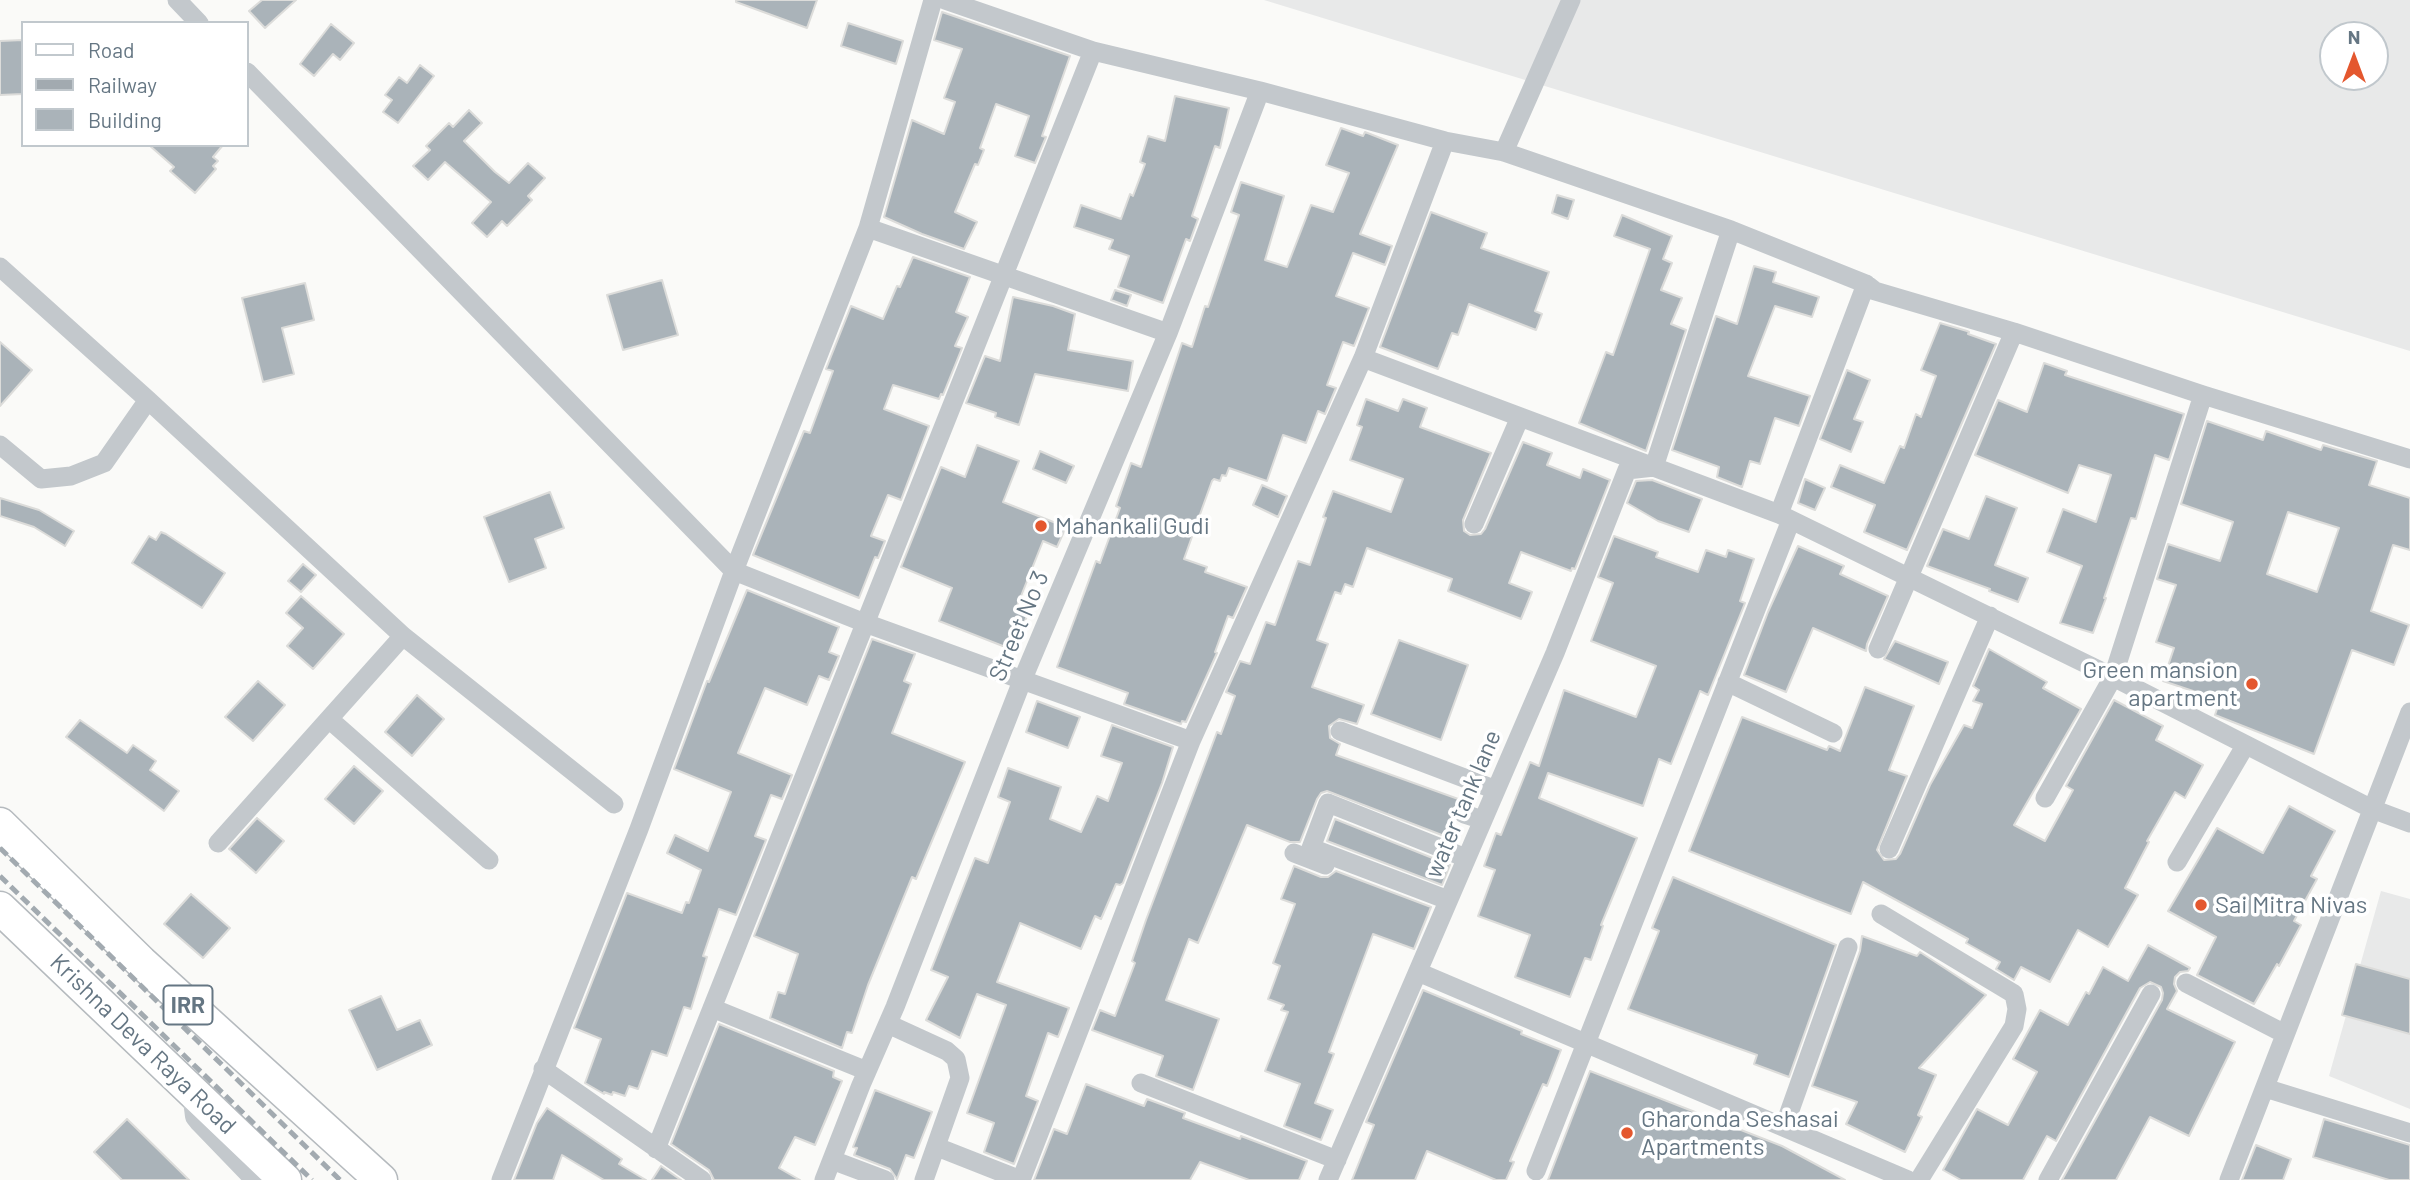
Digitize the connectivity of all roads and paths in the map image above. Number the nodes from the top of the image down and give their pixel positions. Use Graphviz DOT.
graph roads {
  1 [pos="177,0"];
  2 [pos="933,0"];
  3 [pos="945,0"];
  4 [pos="1571,0"];
  5 [pos="197,21"];
  6 [pos="1093,51"];
  7 [pos="248,73"];
  8 [pos="1260,91"];
  9 [pos="1445,141"];
  10 [pos="1504,152"];
  11 [pos="868,228"];
  12 [pos="1731,230"];
  13 [pos="3,275"];
  14 [pos="1004,276"];
  15 [pos="1866,284"];
  16 [pos="2014,332"];
  17 [pos="1168,333"];
  18 [pos="1363,358"];
  19 [pos="2203,395"];
  20 [pos="148,400"];
  21 [pos="1520,417"];
  22 [pos="0,445"];
  23 [pos="2410,459"];
  24 [pos="1654,467"];
  25 [pos="1785,517"];
  26 [pos="1474,524"];
  27 [pos="734,571"];
  28 [pos="1908,576"];
  29 [pos="1990,616"];
  30 [pos="865,623"];
  31 [pos="403,636"];
  32 [pos="1878,649"];
  33 [pos="2113,677"];
  34 [pos="1022,681"];
  35 [pos="1727,682"];
  36 [pos="2410,712"];
  37 [pos="329,719"];
  38 [pos="1339,731"];
  39 [pos="1833,733"];
  40 [pos="1191,741"];
  41 [pos="2245,746"];
  42 [pos="1470,793"];
  43 [pos="1494,795"];
  44 [pos="2045,798"];
  45 [pos="614,804"];
  46 [pos="2372,809"];
  47 [pos="2410,822"];
  48 [pos="0,824"];
  49 [pos="218,843"];
  50 [pos="1889,849"];
  51 [pos="1294,853"];
  52 [pos="1466,858"];
  53 [pos="489,860"];
  54 [pos="2177,862"];
  55 [pos="1446,905"];
  56 [pos="0,908"];
  57 [pos="1881,914"];
  58 [pos="1848,947"];
  59 [pos="1418,972"];
  60 [pos="2186,983"];
  61 [pos="2151,994"];
  62 [pos="712,1008"];
  63 [pos="888,1024"];
  64 [pos="2285,1034"];
  65 [pos="1587,1043"];
  66 [pos="544,1069"];
  67 [pos="867,1071"];
  68 [pos="1141,1083"];
  69 [pos="2264,1088"];
  70 [pos="194,1092"];
  71 [pos="1784,1127"];
  72 [pos="2410,1133"];
  73 [pos="937,1147"];
  74 [pos="656,1149"];
  75 [pos="832,1160"];
  76 [pos="1337,1160"];
  77 [pos="1536,1171"];
  78 [pos="258,1180"];
  79 [pos="285,1180"];
  80 [pos="381,1180"];
  81 [pos="500,1180"];
  82 [pos="702,1180"];
  83 [pos="824,1180"];
  84 [pos="885,1180"];
  85 [pos="924,1180"];
  86 [pos="1328,1180"];
  87 [pos="1909,1180"];
  88 [pos="1919,1180"];
  89 [pos="2048,1180"];
  90 [pos="2229,1180"];
  1 -- 5 [label="street"];
  2 -- 11 [label="street"];
  3 -- 6 [label="street"];
  4 -- 10 [label="street"];
  6 -- 8 [label="street"];
  6 -- 14 [label="street"];
  7 -- 27 [label="street"];
  8 -- 9 [label="street"];
  8 -- 17 [label="street, Street No 3"];
  9 -- 10 [label="street"];
  9 -- 18 [label="street"];
  10 -- 12 [label="street"];
  11 -- 14 [label="street"];
  11 -- 27 [label="street"];
  12 -- 15 [label="street"];
  12 -- 24 [label="street"];
  13 -- 20 [label="street"];
  14 -- 17 [label="street"];
  14 -- 30 [label="street"];
  15 -- 16 [label="street"];
  15 -- 25 [label="street"];
  16 -- 19 [label="street"];
  16 -- 28 [label="street"];
  17 -- 34 [label="street, Street No 3"];
  18 -- 21 [label="street"];
  18 -- 40 [label="street"];
  19 -- 23 [label="street"];
  19 -- 33 [label="street"];
  20 -- 22 [label="street"];
  20 -- 31 [label="street"];
  21 -- 24 [label="street"];
  21 -- 26 [label="street"];
  24 -- 25 [label="street"];
  24 -- 43 [label="street, water tank lane"];
  25 -- 28 [label="street"];
  25 -- 35 [label="street"];
  27 -- 30 [label="street"];
  27 -- 66 [label="street"];
  28 -- 29 [label="street"];
  28 -- 32 [label="street"];
  29 -- 33 [label="street"];
  29 -- 50 [label="street"];
  30 -- 34 [label="street"];
  30 -- 62 [label="street"];
  31 -- 37 [label="street"];
  31 -- 45 [label="street"];
  33 -- 41 [label="street"];
  33 -- 44 [label="street"];
  34 -- 40 [label="street"];
  34 -- 63 [label="street, Street No 3"];
  35 -- 39 [label="street"];
  35 -- 65 [label="street"];
  36 -- 46 [label="street"];
  37 -- 49 [label="street"];
  37 -- 53 [label="street"];
  38 -- 43 [label="street"];
  40 -- 73 [label="street"];
  41 -- 46 [label="street"];
  41 -- 54 [label="street"];
  42 -- 43 [label="street"];
  43 -- 52 [label="street, water tank lane"];
  46 -- 47 [label="street"];
  46 -- 64 [label="street"];
  48 -- 80 [label="main road, IRR"];
  51 -- 55 [label="street"];
  52 -- 55 [label="street, water tank lane"];
  52 -- 55 [label="street"];
  55 -- 59 [label="street, water tank lane"];
  56 -- 70 [label="main road, Krishna Deva Raya Road / IRR"];
  57 -- 88 [label="street"];
  58 -- 71 [label="street"];
  59 -- 65 [label="street"];
  59 -- 76 [label="street, water tank lane"];
  60 -- 64 [label="street"];
  61 -- 89 [label="street"];
  62 -- 67 [label="street"];
  62 -- 74 [label="street"];
  63 -- 67 [label="street, Street No 3"];
  63 -- 73 [label="street"];
  64 -- 69 [label="street"];
  65 -- 71 [label="street"];
  65 -- 77 [label="street"];
  66 -- 74 [label="street"];
  66 -- 81 [label="street"];
  67 -- 75 [label="street, Street No 3"];
  68 -- 76 [label="street"];
  69 -- 72 [label="street"];
  69 -- 90 [label="street"];
  70 -- 78 [label="street"];
  70 -- 79 [label="main road, Krishna Deva Raya Road / IRR"];
  71 -- 87 [label="street"];
  73 -- 85 [label="street"];
  74 -- 82 [label="street"];
  75 -- 83 [label="street, Street No 3"];
  75 -- 84 [label="street"];
  76 -- 86 [label="street, water tank lane"];
}
